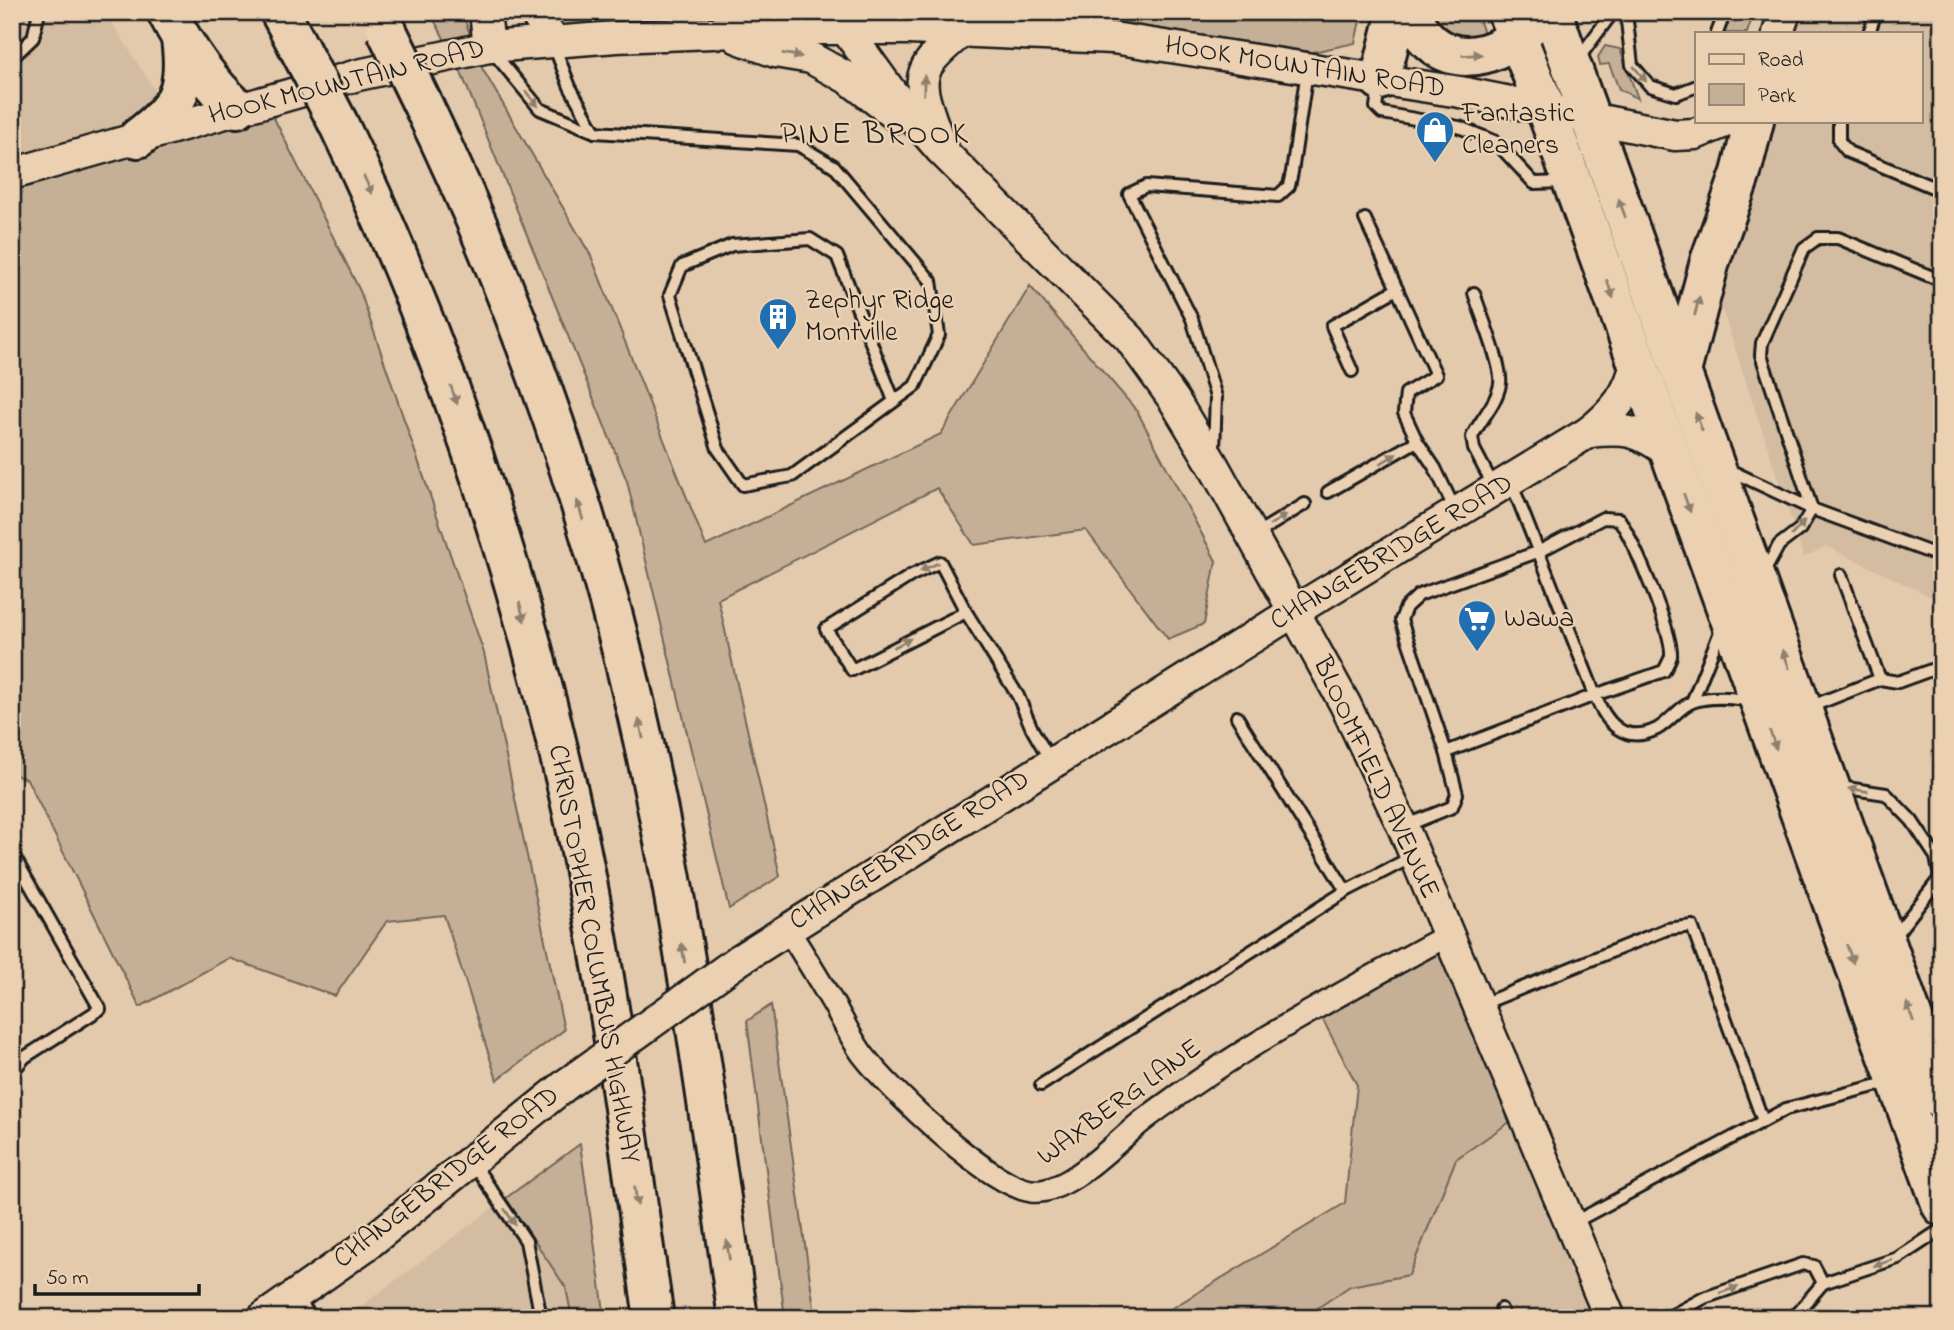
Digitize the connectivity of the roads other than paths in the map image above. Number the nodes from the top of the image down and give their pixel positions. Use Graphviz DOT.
graph roads {
  1 [pos="39,12"];
  2 [pos="280,12"];
  3 [pos="485,12"];
  4 [pos="535,12"];
  5 [pos="762,12"];
  6 [pos="1397,12"];
  7 [pos="1410,12"];
  8 [pos="1552,12"];
  9 [pos="1613,12"];
  10 [pos="1626,12"];
  11 [pos="1724,12"];
  12 [pos="1785,12"];
  13 [pos="1876,12"];
  14 [pos="842,18"];
  15 [pos="381,21"];
  16 [pos="1522,21"];
  17 [pos="1003,23"];
  18 [pos="174,26"];
  19 [pos="1717,32"];
  20 [pos="1779,32"];
  21 [pos="1869,32"];
  22 [pos="960,33"];
  23 [pos="728,34"];
  24 [pos="553,41"];
  25 [pos="489,47"];
  26 [pos="12,58"];
  27 [pos="1572,67"];
  28 [pos="1308,68"];
  29 [pos="1380,80"];
  30 [pos="1695,87"];
  31 [pos="237,108"];
  32 [pos="1546,109"];
  33 [pos="1591,119"];
  34 [pos="1725,122"];
  35 [pos="1754,122"];
  36 [pos="1839,122"];
  37 [pos="594,132"];
  38 [pos="138,138"];
  39 [pos="941,150"];
  40 [pos="12,174"];
  41 [pos="1572,182"];
  42 [pos="1942,191"];
  43 [pos="1365,219"];
  44 [pos="1942,281"];
  45 [pos="1397,289"];
  46 [pos="1474,293"];
  47 [pos="1636,362"];
  48 [pos="1352,371"];
  49 [pos="1681,372"];
  50 [pos="894,401"];
  51 [pos="1589,432"];
  52 [pos="1417,442"];
  53 [pos="1668,452"];
  54 [pos="1714,462"];
  55 [pos="1213,465"];
  56 [pos="1504,486"];
  57 [pos="1328,492"];
  58 [pos="1305,504"];
  59 [pos="1812,509"];
  60 [pos="1457,514"];
  61 [pos="1251,536"];
  62 [pos="1540,551"];
  63 [pos="1942,558"];
  64 [pos="1841,575"];
  65 [pos="1758,582"];
  66 [pos="966,612"];
  67 [pos="1293,612"];
  68 [pos="1727,613"];
  69 [pos="1942,666"];
  70 [pos="1880,679"];
  71 [pos="1595,695"];
  72 [pos="1759,701"];
  73 [pos="1692,702"];
  74 [pos="1804,709"];
  75 [pos="1237,717"];
  76 [pos="1446,752"];
  77 [pos="1051,763"];
  78 [pos="1830,785"];
  79 [pos="1403,827"];
  80 [pos="12,853"];
  81 [pos="1415,855"];
  82 [pos="1940,878"];
  83 [pos="1346,891"];
  84 [pos="786,928"];
  85 [pos="1448,935"];
  86 [pos="1887,945"];
  87 [pos="1478,1006"];
  88 [pos="12,1072"];
  89 [pos="1896,1080"];
  90 [pos="1041,1085"];
  91 [pos="1942,1099"];
  92 [pos="1763,1121"];
  93 [pos="471,1161"];
  94 [pos="1942,1206"];
  95 [pos="1570,1224"];
  96 [pos="1942,1229"];
  97 [pos="1823,1283"];
  98 [pos="304,1306"];
  99 [pos="263,1318"];
  100 [pos="541,1318"];
  101 [pos="654,1318"];
  102 [pos="738,1318"];
  103 [pos="1610,1318"];
  104 [pos="1667,1318"];
  105 [pos="1793,1318"];
  1 -- 26 [label="lane"];
  2 -- 101 [label="highway, CHRISTOPHER COLUMBUS HIGHWAY, one-way, bridge"];
  3 -- 25 [label="main road"];
  4 -- 24 [label="main road"];
  5 -- 23 [label="main road"];
  6 -- 29 [label="highway"];
  7 -- 16 [label="highway, one-way"];
  8 -- 27 [label="highway"];
  9 -- 27 [label="lane"];
  10 -- 30 [label="lane, one-way"];
  11 -- 19 [label="lane"];
  12 -- 20 [label="main road"];
  13 -- 21 [label="lane"];
  14 -- 22 [label="main road, HOOK MOUNTAIN ROAD"];
  14 -- 23 [label="main road, HOOK MOUNTAIN ROAD"];
  14 -- 39 [label="main road, BLOOMFIELD AVENUE"];
  102 -- 15 [label="highway, one-way, bridge"];
  16 -- 32 [label="highway"];
  17 -- 22 [label="main road, HOOK MOUNTAIN ROAD"];
  17 -- 28 [label="main road, HOOK MOUNTAIN ROAD"];
  18 -- 31 [label="highway"];
  18 -- 38 [label="highway"];
  39 -- 22 [label="main road, one-way"];
  23 -- 24 [label="main road, HOOK MOUNTAIN ROAD"];
  23 -- 39 [label="main road, one-way"];
  24 -- 25 [label="main road, HOOK MOUNTAIN ROAD"];
  24 -- 37 [label="lane"];
  25 -- 31 [label="main road, HOOK MOUNTAIN ROAD"];
  25 -- 37 [label="lane, one-way"];
  27 -- 33 [label="highway"];
  28 -- 29 [label="main road, HOOK MOUNTAIN ROAD"];
  28 -- 55 [label="lane"];
  29 -- 32 [label="main road, HOOK MOUNTAIN ROAD"];
  29 -- 41 [label="lane"];
  31 -- 38 [label="main road, HOOK MOUNTAIN ROAD"];
  32 -- 33 [label="main road, HOOK MOUNTAIN ROAD"];
  32 -- 41 [label="highway"];
  33 -- 34 [label="main road, HOOK MOUNTAIN ROAD"];
  49 -- 33 [label="highway, one-way"];
  49 -- 35 [label="highway, one-way"];
  36 -- 42 [label="lane"];
  37 -- 50 [label="lane"];
  38 -- 40 [label="main road, HOOK MOUNTAIN ROAD"];
  39 -- 55 [label="main road, BLOOMFIELD AVENUE"];
  41 -- 47 [label="highway, one-way"];
  43 -- 45 [label="lane"];
  44 -- 59 [label="lane"];
  45 -- 48 [label="lane"];
  45 -- 52 [label="lane"];
  46 -- 56 [label="lane"];
  47 -- 51 [label="main road, CHANGEBRIDGE ROAD"];
  47 -- 53 [label="highway"];
  54 -- 49 [label="highway, one-way"];
  50 -- 50 [label="lane"];
  51 -- 53 [label="main road, CHANGEBRIDGE ROAD"];
  51 -- 56 [label="main road, CHANGEBRIDGE ROAD"];
  57 -- 52 [label="lane, one-way"];
  52 -- 60 [label="lane"];
  53 -- 68 [label="highway, one-way"];
  54 -- 59 [label="lane"];
  54 -- 65 [label="highway"];
  55 -- 61 [label="main road, BLOOMFIELD AVENUE"];
  56 -- 60 [label="main road, CHANGEBRIDGE ROAD"];
  56 -- 62 [label="lane"];
  61 -- 58 [label="lane, one-way"];
  59 -- 63 [label="lane"];
  65 -- 59 [label="lane, one-way"];
  60 -- 67 [label="main road, CHANGEBRIDGE ROAD"];
  61 -- 67 [label="main road, BLOOMFIELD AVENUE"];
  62 -- 71 [label="lane"];
  62 -- 71 [label="lane"];
  62 -- 76 [label="lane"];
  64 -- 70 [label="lane"];
  74 -- 65 [label="highway, one-way"];
  66 -- 66 [label="lane, one-way"];
  66 -- 77 [label="lane"];
  67 -- 77 [label="main road, CHANGEBRIDGE ROAD"];
  67 -- 79 [label="main road, BLOOMFIELD AVENUE"];
  68 -- 72 [label="highway"];
  68 -- 73 [label="lane"];
  69 -- 70 [label="lane"];
  70 -- 74 [label="lane"];
  71 -- 73 [label="lane"];
  71 -- 76 [label="lane"];
  72 -- 73 [label="lane"];
  72 -- 89 [label="highway, one-way"];
  74 -- 78 [label="highway"];
  75 -- 83 [label="lane"];
  76 -- 79 [label="lane"];
  77 -- 84 [label="main road, CHANGEBRIDGE ROAD"];
  82 -- 78 [label="lane, one-way"];
  78 -- 86 [label="highway"];
  79 -- 81 [label="main road, BLOOMFIELD AVENUE"];
  80 -- 88 [label="lane"];
  81 -- 83 [label="lane"];
  81 -- 85 [label="main road, BLOOMFIELD AVENUE"];
  82 -- 86 [label="lane"];
  83 -- 90 [label="lane"];
  84 -- 85 [label="street, WAXBERG LANE"];
  84 -- 93 [label="main road, CHANGEBRIDGE ROAD, bridge"];
  85 -- 87 [label="main road, BLOOMFIELD AVENUE"];
  91 -- 86 [label="highway, one-way"];
  87 -- 92 [label="lane"];
  87 -- 95 [label="main road, BLOOMFIELD AVENUE"];
  89 -- 92 [label="lane"];
  89 -- 94 [label="highway"];
  92 -- 95 [label="lane"];
  93 -- 98 [label="main road, CHANGEBRIDGE ROAD"];
  93 -- 100 [label="lane, one-way"];
  95 -- 103 [label="main road, BLOOMFIELD AVENUE"];
  96 -- 97 [label="lane, one-way"];
  104 -- 97 [label="lane, one-way"];
  97 -- 105 [label="lane"];
  98 -- 99 [label="main road, CHANGEBRIDGE ROAD"];
}
